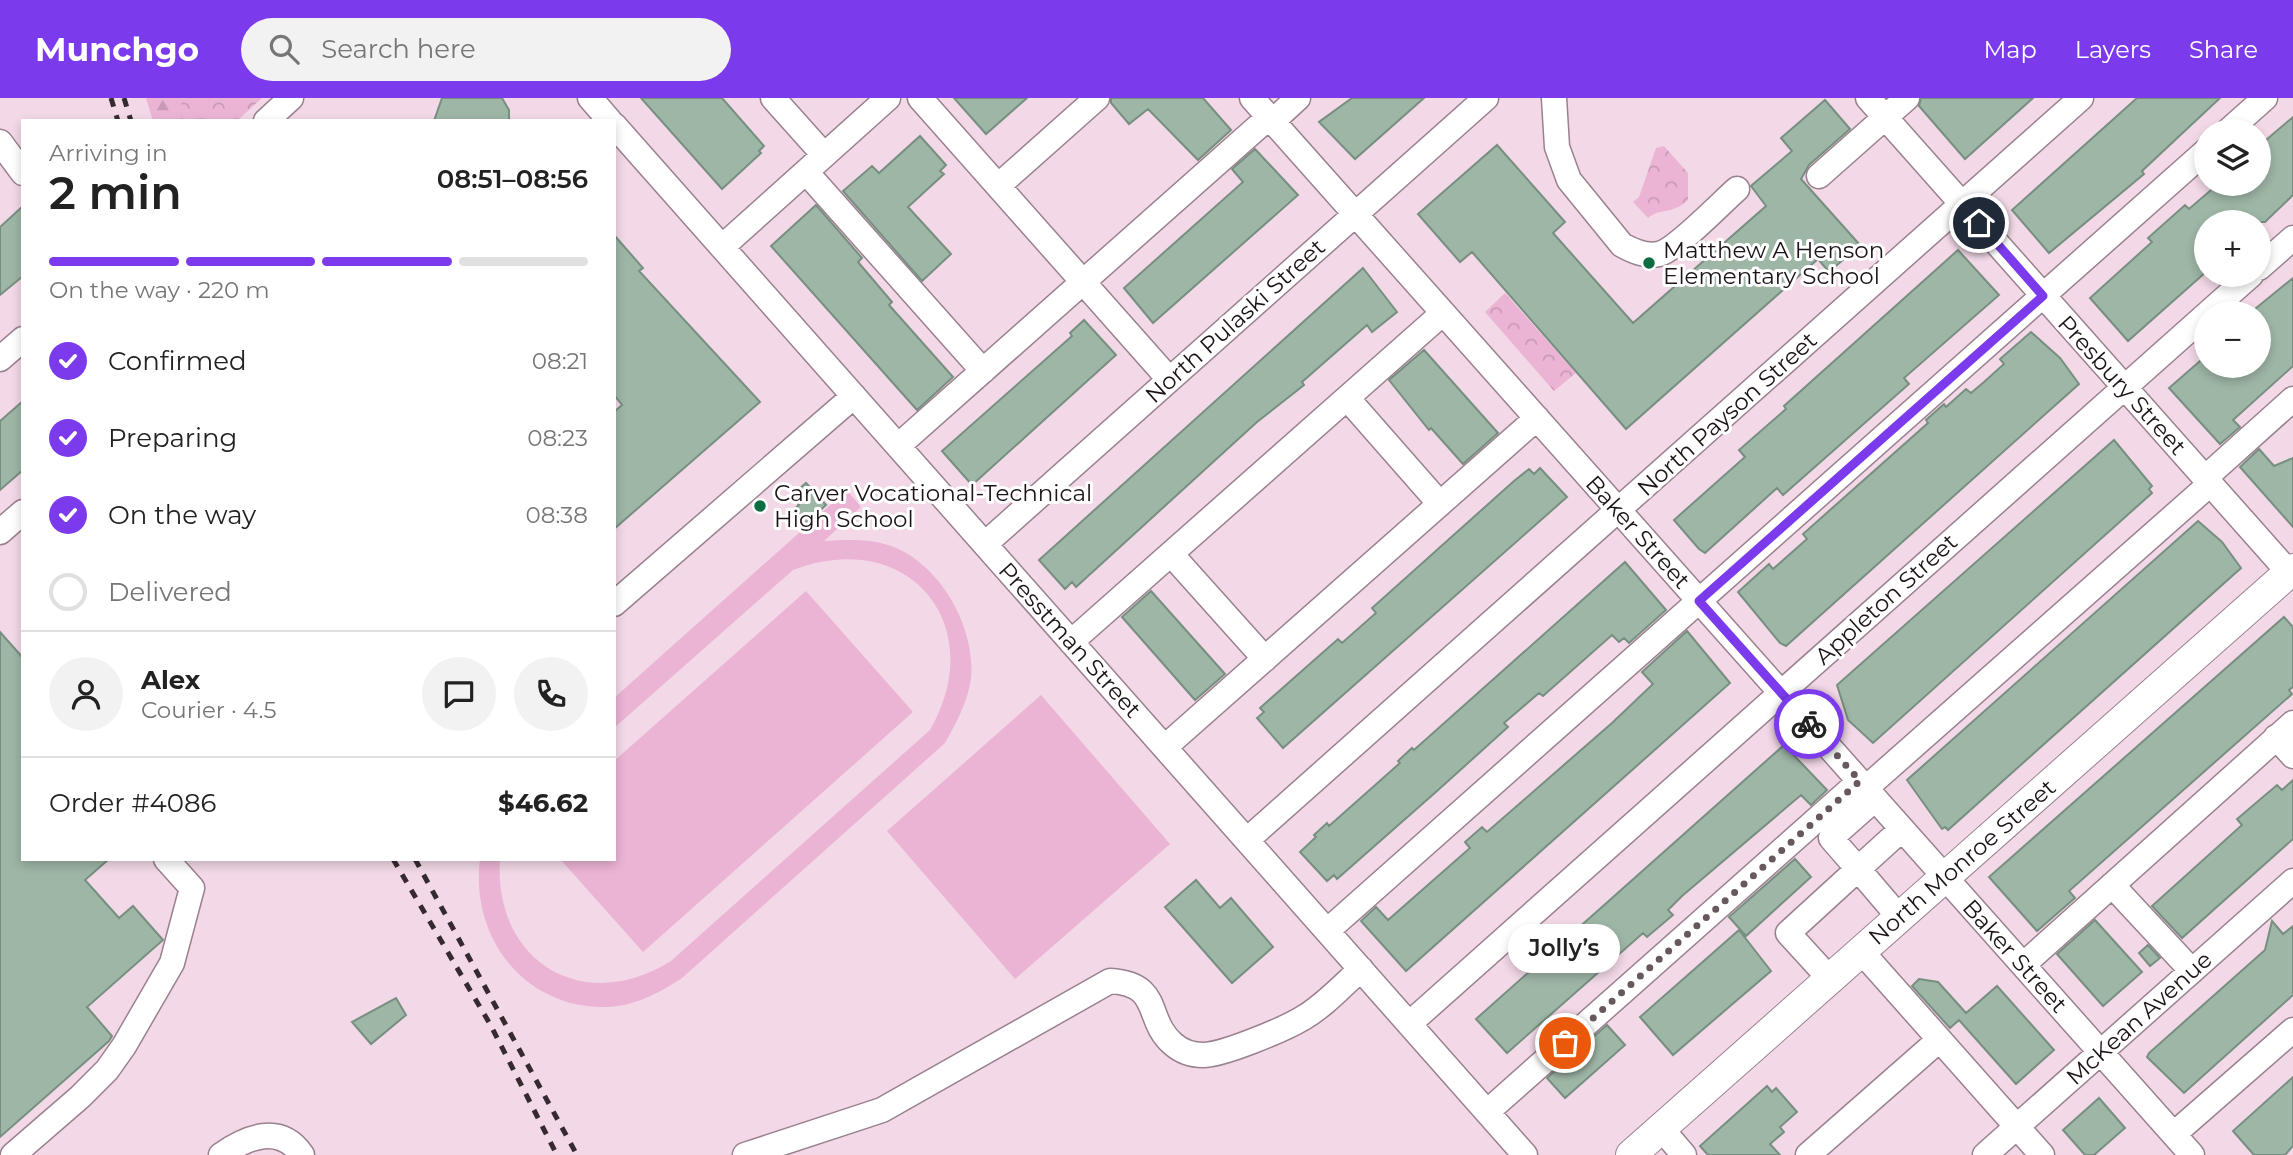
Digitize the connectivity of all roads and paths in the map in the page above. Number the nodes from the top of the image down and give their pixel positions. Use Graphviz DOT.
graph roads {
  1 [pos="291,98"];
  2 [pos="590,98"];
  3 [pos="773,98"];
  4 [pos="888,98"];
  5 [pos="920,98"];
  6 [pos="1097,98"];
  7 [pos="1252,98"];
  8 [pos="1298,98"];
  9 [pos="1486,98"];
  10 [pos="1554,98"];
  11 [pos="1868,98"];
  12 [pos="1906,98"];
  13 [pos="2081,98"];
  14 [pos="2265,98"];
  15 [pos="1885,117"];
  16 [pos="268,119"];
  17 [pos="608,119"];
  18 [pos="1271,119"];
  19 [pos="2241,119"];
  20 [pos="616,127"];
  21 [pos="2194,162"];
  22 [pos="815,163"];
  23 [pos="1819,176"];
  24 [pos="998,186"];
  25 [pos="1737,189"];
  26 [pos="1962,204"];
  27 [pos="1355,214"];
  28 [pos="2293,238"];
  29 [pos="722,247"];
  30 [pos="2271,257"];
  31 [pos="1083,282"];
  32 [pos="2237,287"];
  33 [pos="2043,296"];
  34 [pos="2222,301"];
  35 [pos="1443,313"];
  36 [pos="2194,326"];
  37 [pos="21,341"];
  38 [pos="0,359"];
  39 [pos="983,371"];
  40 [pos="1169,379"];
  41 [pos="2125,388"];
  42 [pos="854,396"];
  43 [pos="1347,398"];
  44 [pos="2293,399"];
  45 [pos="1537,418"];
  46 [pos="898,446"];
  47 [pos="2208,481"];
  48 [pos="1440,504"];
  49 [pos="1619,510"];
  50 [pos="21,514"];
  51 [pos="0,532"];
  52 [pos="985,544"];
  53 [pos="1171,554"];
  54 [pos="2292,573"];
  55 [pos="1699,601"];
  56 [pos="616,602"];
  57 [pos="1072,642"];
  58 [pos="1265,659"];
  59 [pos="1781,693"];
  60 [pos="2285,730"];
  61 [pos="1165,747"];
  62 [pos="2293,756"];
  63 [pos="1867,789"];
  64 [pos="1902,829"];
  65 [pos="1247,840"];
  66 [pos="168,861"];
  67 [pos="1858,869"];
  68 [pos="1945,877"];
  69 [pos="2293,881"];
  70 [pos="2112,885"];
  71 [pos="1899,917"];
  72 [pos="1327,931"];
  73 [pos="1861,951"];
  74 [pos="2023,965"];
  75 [pos="1361,969"];
  76 [pos="2192,971"];
  77 [pos="1830,979"];
  78 [pos="1409,1024"];
  79 [pos="2293,1030"];
  80 [pos="1940,1040"];
  81 [pos="2101,1052"];
  82 [pos="1487,1112"];
  83 [pos="2017,1127"];
  84 [pos="1661,1128"];
  85 [pos="2179,1147"];
  86 [pos="13,1155"];
  87 [pos="221,1155"];
  88 [pos="302,1155"];
  89 [pos="745,1155"];
  90 [pos="1525,1155"];
  91 [pos="1631,1155"];
  92 [pos="1684,1155"];
  93 [pos="1808,1155"];
  94 [pos="1985,1155"];
  95 [pos="2042,1155"];
  1 -- 16 [label="street"];
  2 -- 17 [label="street"];
  3 -- 22 [label="street"];
  4 -- 22 [label="street"];
  5 -- 24 [label="street"];
  6 -- 24 [label="street"];
  7 -- 18 [label="street, Baker Street"];
  8 -- 18 [label="street"];
  9 -- 27 [label="street, North Pulaski Street"];
  10 -- 25 [label="street"];
  11 -- 15 [label="street, Presbury Street"];
  12 -- 15 [label="street"];
  13 -- 26 [label="street, North Payson Street"];
  14 -- 19 [label="street"];
  15 -- 23 [label="street"];
  15 -- 26 [label="street, Presbury Street"];
  18 -- 27 [label="street, Baker Street"];
  18 -- 31 [label="street"];
  20 -- 29 [label="street, Presstman Street"];
  21 -- 33 [label="street"];
  22 -- 29 [label="street"];
  22 -- 39 [label="street"];
  24 -- 31 [label="street"];
  26 -- 33 [label="street, Presbury Street"];
  26 -- 49 [label="street, North Payson Street"];
  27 -- 35 [label="street, Baker Street"];
  27 -- 40 [label="street, North Pulaski Street"];
  28 -- 30 [label="street"];
  29 -- 42 [label="street, Presstman Street"];
  31 -- 39 [label="street"];
  31 -- 40 [label="street"];
  32 -- 34 [label="street, Appleton Street"];
  33 -- 41 [label="street, Presbury Street"];
  33 -- 55 [label="street"];
  35 -- 43 [label="street"];
  35 -- 45 [label="street, Baker Street"];
  36 -- 41 [label="street, Appleton Street"];
  37 -- 38 [label="street"];
  39 -- 46 [label="street"];
  40 -- 52 [label="street, North Pulaski Street"];
  41 -- 47 [label="street, Presbury Street"];
  41 -- 59 [label="street, Appleton Street"];
  42 -- 46 [label="street, Presstman Street"];
  42 -- 56 [label="street"];
  43 -- 48 [label="street"];
  43 -- 53 [label="street"];
  44 -- 47 [label="street"];
  45 -- 48 [label="street"];
  45 -- 49 [label="street, Baker Street"];
  46 -- 52 [label="street, Presstman Street"];
  47 -- 54 [label="street, Presbury Street"];
  47 -- 63 [label="street"];
  48 -- 58 [label="street"];
  49 -- 55 [label="street, Baker Street"];
  49 -- 65 [label="street, North Payson Street"];
  50 -- 51 [label="street"];
  52 -- 57 [label="street, Presstman Street"];
  53 -- 57 [label="street"];
  53 -- 58 [label="street"];
  54 -- 68 [label="main road, North Monroe Street"];
  55 -- 59 [label="street, Baker Street"];
  55 -- 72 [label="street"];
  57 -- 61 [label="street, Presstman Street"];
  58 -- 61 [label="street"];
  59 -- 63 [label="street, Baker Street"];
  59 -- 78 [label="street, Appleton Street"];
  60 -- 62 [label="street"];
  60 -- 70 [label="street"];
  61 -- 65 [label="street, Presstman Street"];
  63 -- 64 [label="street, Baker Street"];
  63 -- 67 [label="street"];
  63 -- 82 [label="street"];
  64 -- 67 [label="street"];
  64 -- 68 [label="street, Baker Street"];
  65 -- 72 [label="street, Presstman Street"];
  66 -- 86 [label="street"];
  67 -- 71 [label="street"];
  67 -- 77 [label="street"];
  68 -- 71 [label="main road, North Monroe Street"];
  68 -- 74 [label="street, Baker Street"];
  69 -- 76 [label="street, McKean Avenue"];
  70 -- 74 [label="street"];
  70 -- 76 [label="street"];
  71 -- 73 [label="main road, North Monroe Street"];
  72 -- 75 [label="street, Presstman Street"];
  73 -- 77 [label="main road, North Monroe Street"];
  73 -- 80 [label="street"];
  74 -- 81 [label="street, Baker Street"];
  75 -- 78 [label="street, Presstman Street"];
  75 -- 89 [label="street"];
  76 -- 81 [label="street, McKean Avenue"];
  77 -- 84 [label="main road, North Monroe Street"];
  78 -- 82 [label="street, Presstman Street"];
  79 -- 85 [label="street"];
  80 -- 83 [label="street"];
  80 -- 93 [label="street"];
  81 -- 83 [label="street, McKean Avenue"];
  81 -- 85 [label="street, Baker Street"];
  82 -- 90 [label="street, Presstman Street"];
  83 -- 94 [label="street, McKean Avenue"];
  83 -- 95 [label="street"];
  84 -- 91 [label="main road, North Monroe Street"];
  84 -- 92 [label="street"];
  87 -- 88 [label="street"];
}
